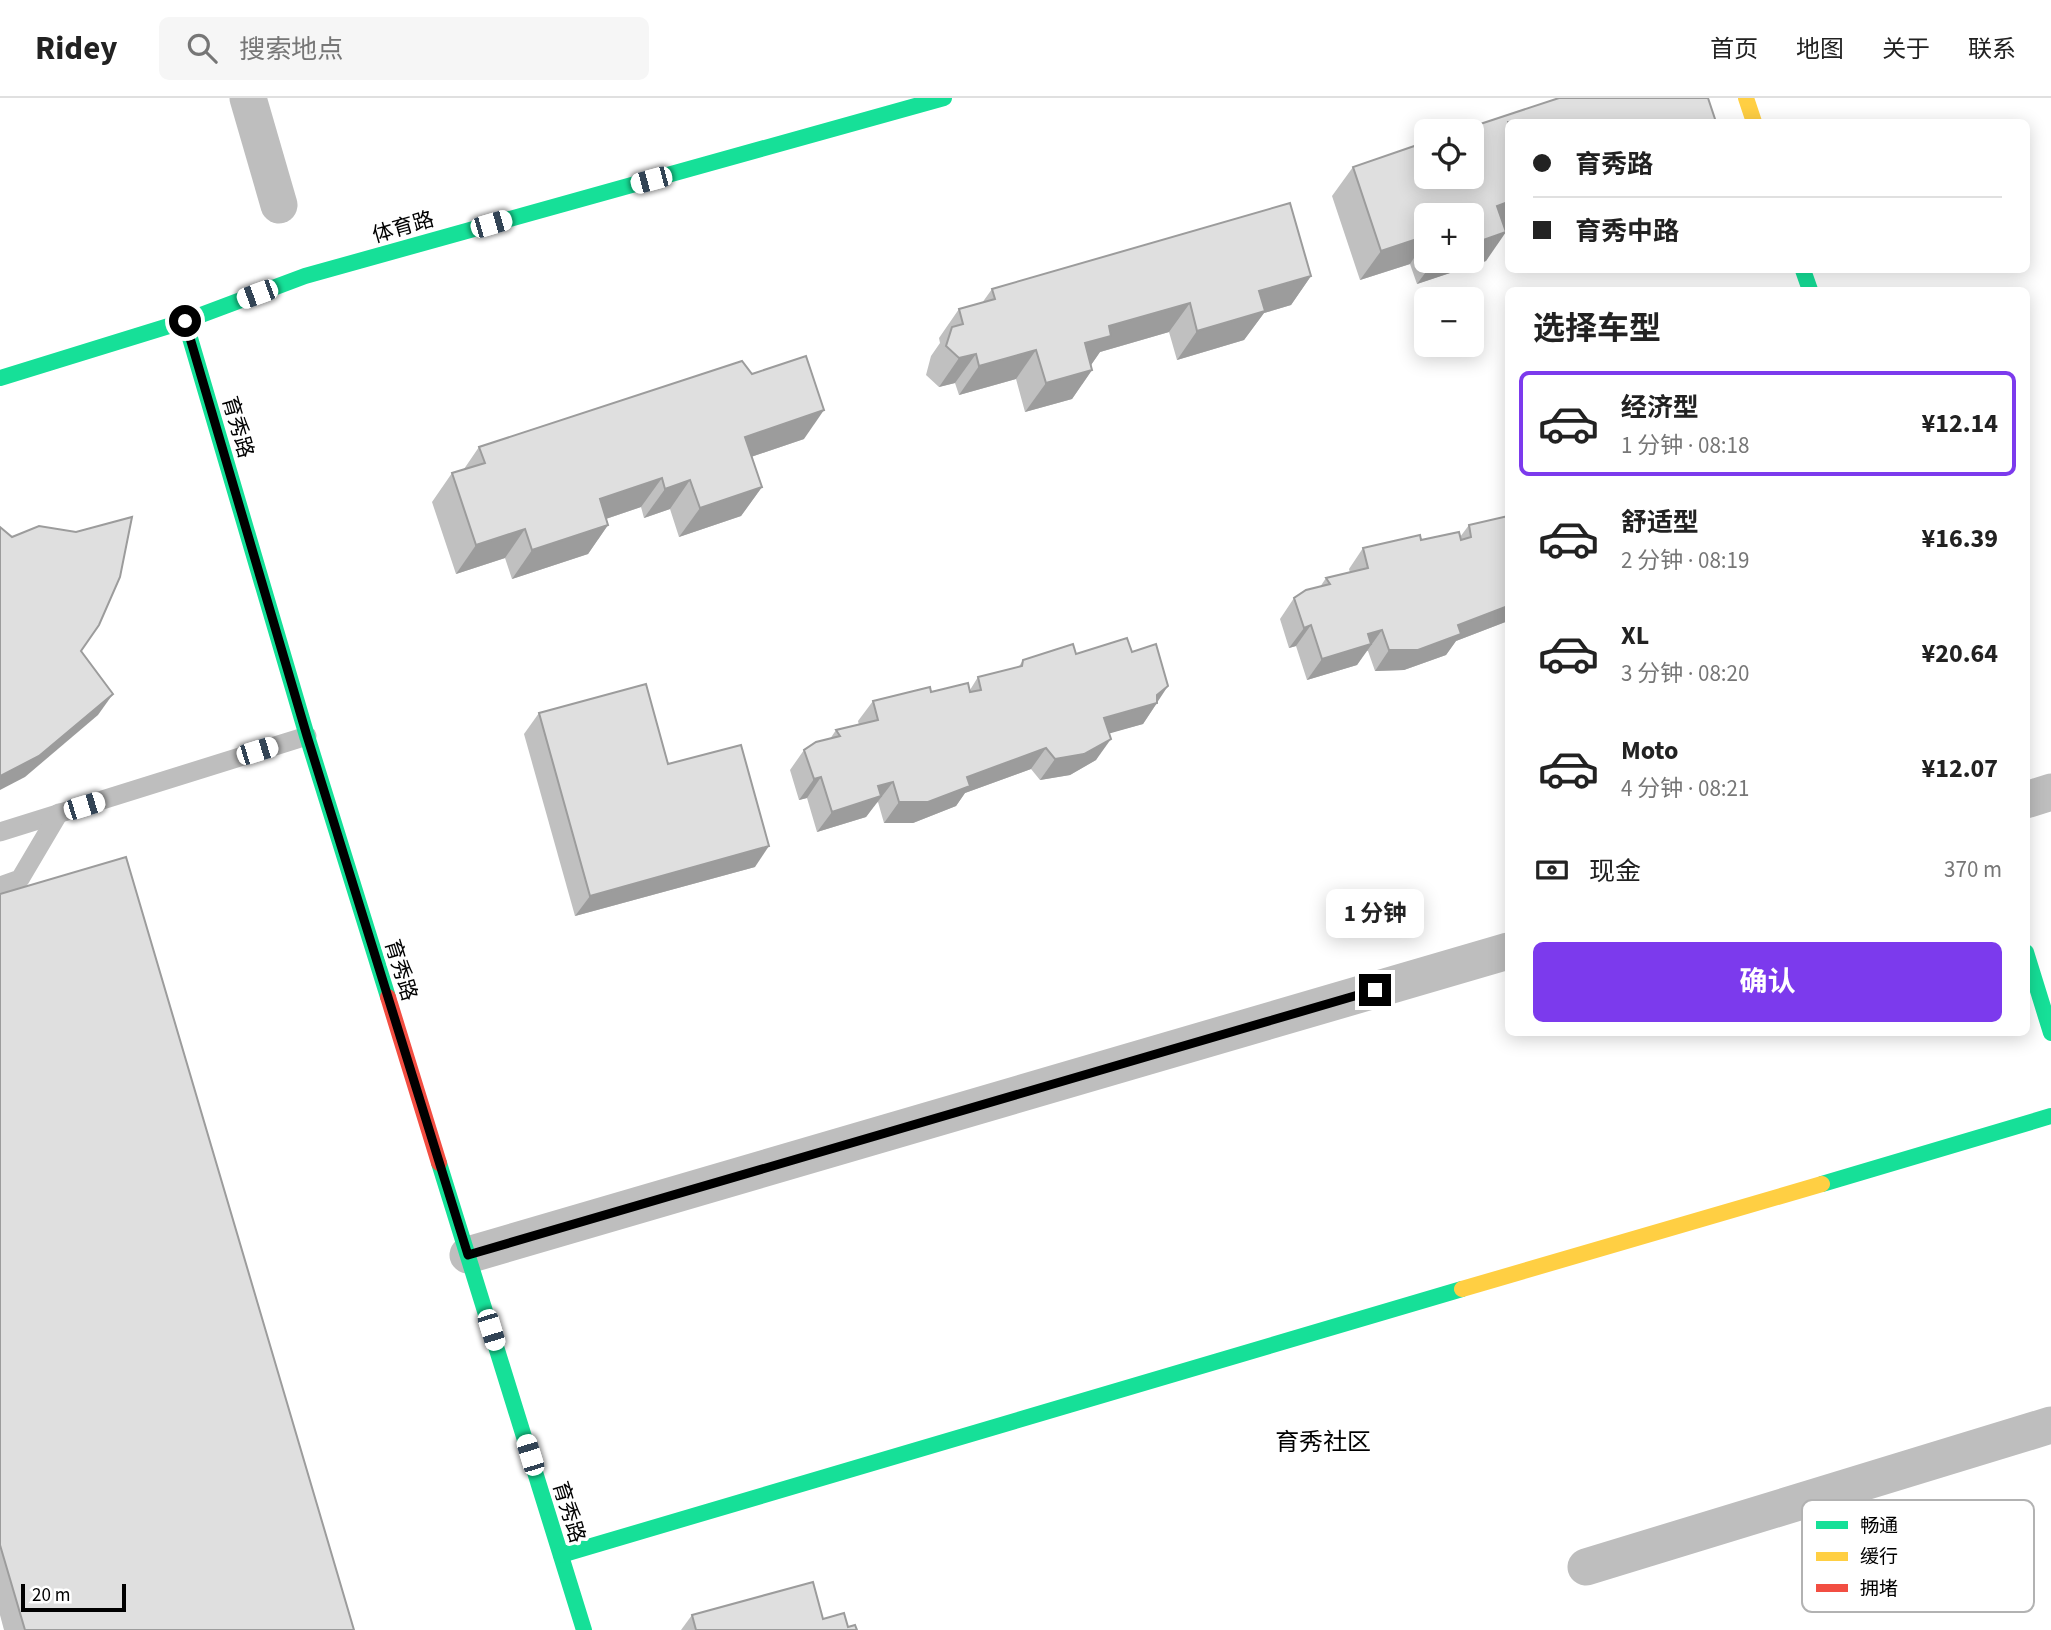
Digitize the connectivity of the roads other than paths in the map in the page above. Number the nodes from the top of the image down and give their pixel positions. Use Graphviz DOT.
graph roads {
  1 [pos="247,98"];
  2 [pos="944,98"];
  3 [pos="1746,98"];
  4 [pos="1753,119"];
  5 [pos="279,205"];
  6 [pos="185,321"];
  7 [pos="0,378"];
  8 [pos="307,736"];
  9 [pos="2051,792"];
  10 [pos="2030,799"];
  11 [pos="59,813"];
  12 [pos="0,832"];
  13 [pos="0,886"];
  14 [pos="1505,952"];
  15 [pos="2030,965"];
  16 [pos="2051,1033"];
  17 [pos="2051,1116"];
  18 [pos="468,1255"];
  19 [pos="2051,1425"];
  20 [pos="1805,1500"];
  21 [pos="1802,1501"];
  22 [pos="561,1555"];
  23 [pos="1586,1567"];
  24 [pos="584,1630"];
  1 -- 5 [label="street"];
  2 -- 6 [label="street, 体育路"];
  3 -- 4 [label="street"];
  6 -- 7 [label="street, 体育路"];
  6 -- 8 [label="street, 育秀路"];
  8 -- 11 [label="lane"];
  8 -- 18 [label="street, 育秀路"];
  9 -- 10 [label="street"];
  11 -- 12 [label="lane"];
  11 -- 13 [label="lane"];
  14 -- 18 [label="street"];
  15 -- 16 [label="street"];
  17 -- 22 [label="street"];
  18 -- 22 [label="street, 育秀路"];
  19 -- 20 [label="street"];
  21 -- 23 [label="street"];
  22 -- 24 [label="street, 育秀路"];
}
